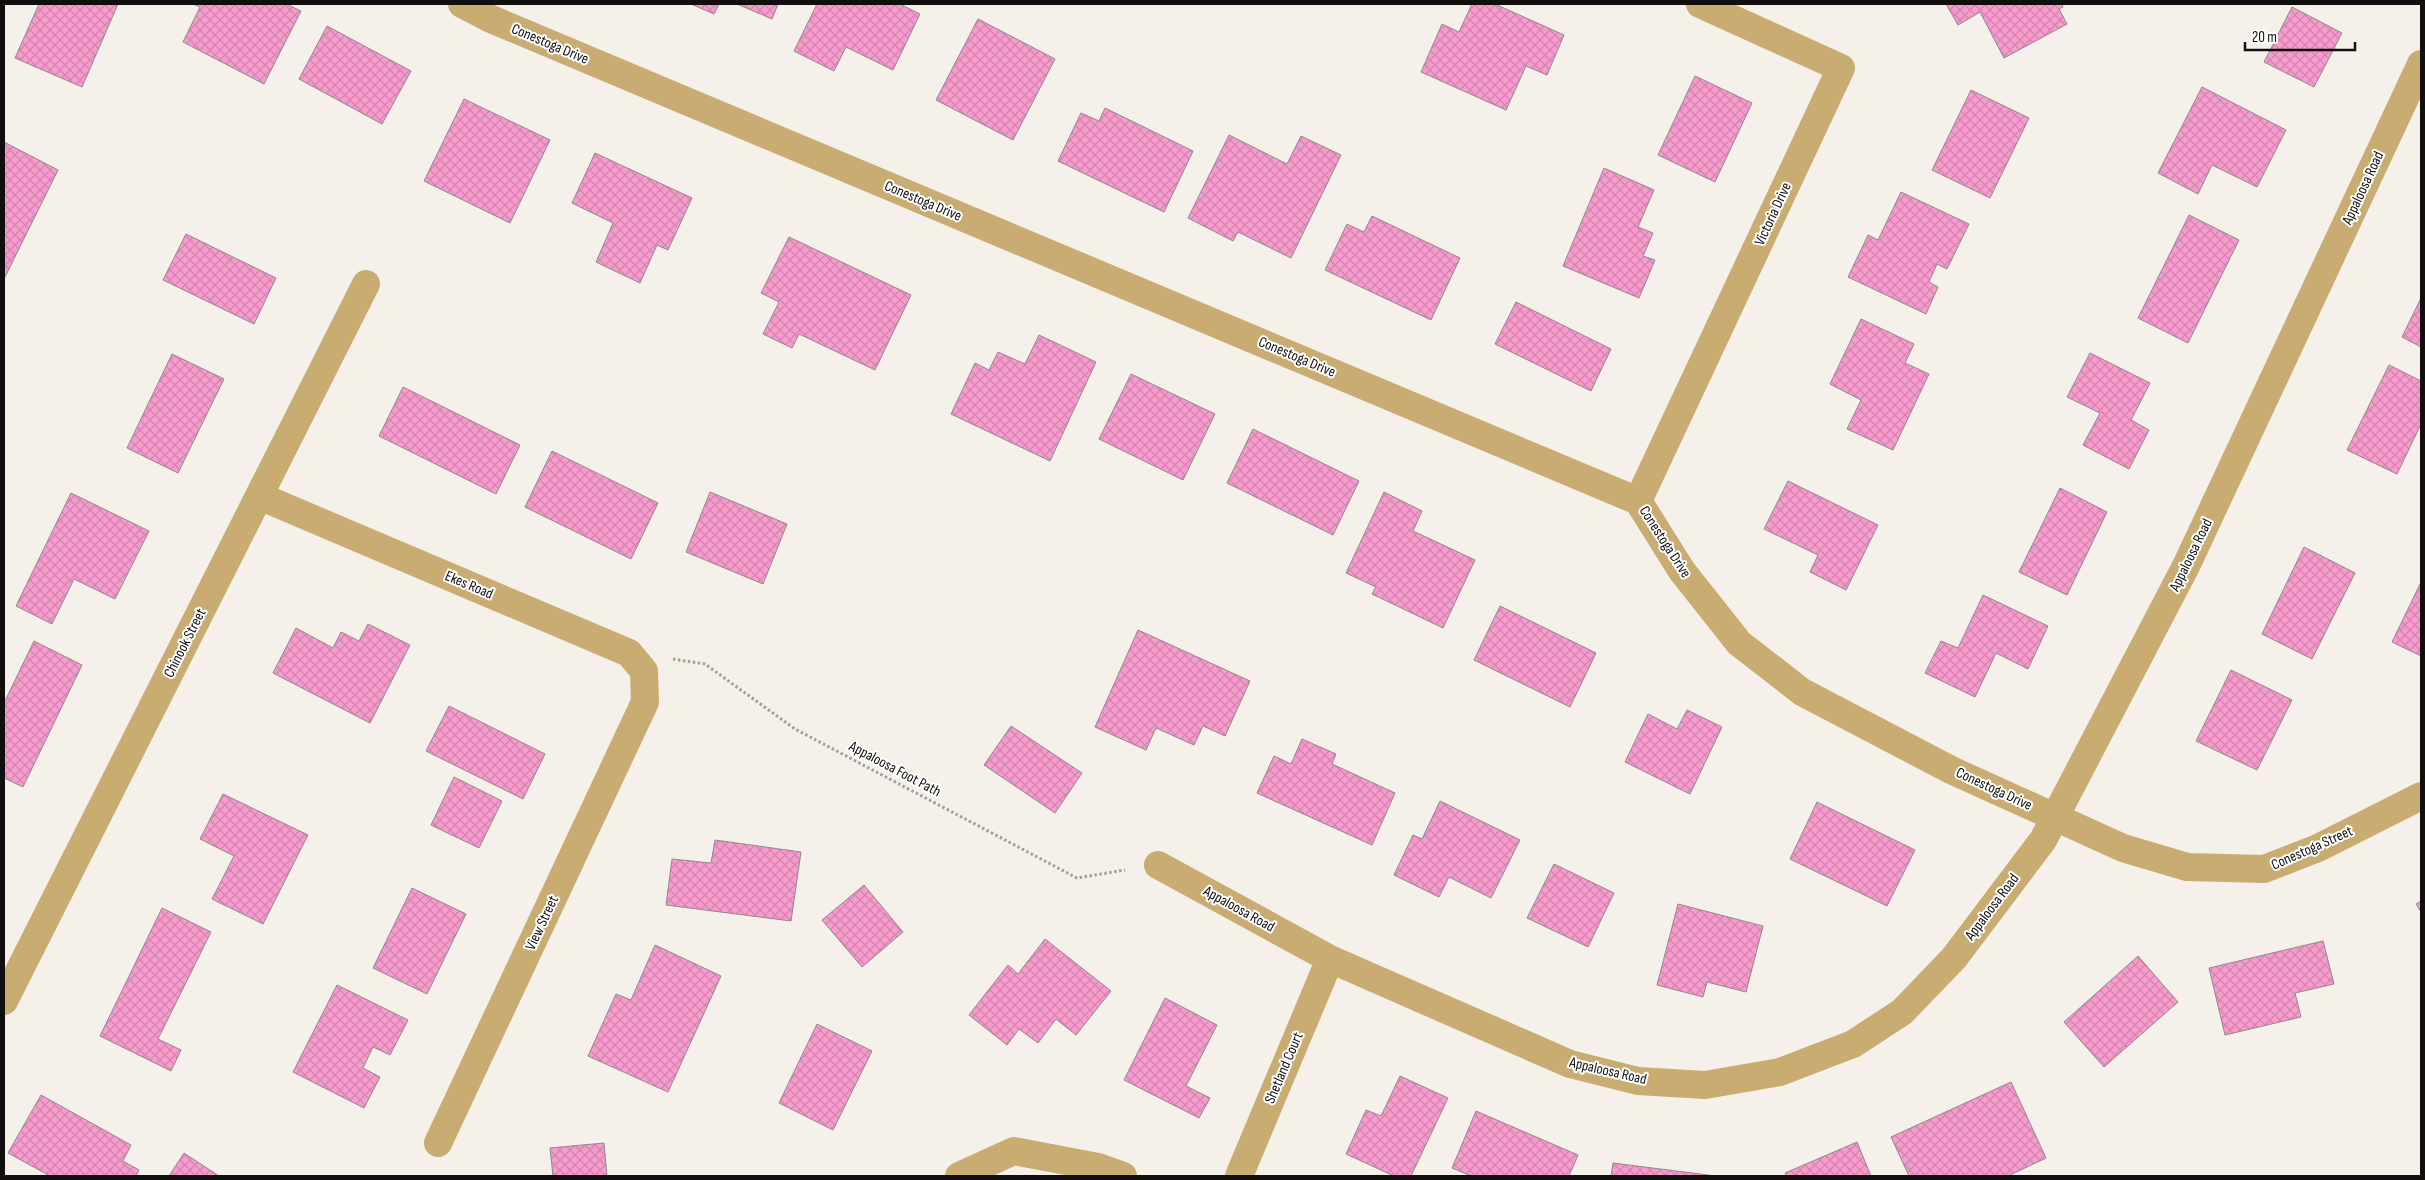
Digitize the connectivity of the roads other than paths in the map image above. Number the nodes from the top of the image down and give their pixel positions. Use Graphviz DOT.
graph roads {
  1 [pos="462,4"];
  2 [pos="1700,4"];
  3 [pos="2421,64"];
  4 [pos="366,284"];
  5 [pos="259,496"];
  6 [pos="1638,501"];
  7 [pos="645,702"];
  8 [pos="2421,796"];
  9 [pos="2055,817"];
  10 [pos="1158,865"];
  11 [pos="1330,959"];
  12 [pos="4,1001"];
  13 [pos="438,1143"];
  14 [pos="959,1176"];
  15 [pos="1123,1176"];
  16 [pos="1239,1176"];
  1 -- 6 [label="street, Conestoga Drive"];
  2 -- 6 [label="street, Victoria Drive"];
  3 -- 9 [label="street, Appaloosa Road"];
  4 -- 5 [label="street, Chinook Street"];
  5 -- 7 [label="street, Ekes Road"];
  5 -- 12 [label="street, Chinook Street"];
  6 -- 9 [label="street, Conestoga Drive"];
  7 -- 13 [label="street, View Street"];
  8 -- 9 [label="street, Conestoga Street"];
  9 -- 11 [label="street, Appaloosa Road"];
  10 -- 11 [label="street, Appaloosa Road"];
  11 -- 16 [label="street, Shetland Court"];
  14 -- 15 [label="street"];
}
